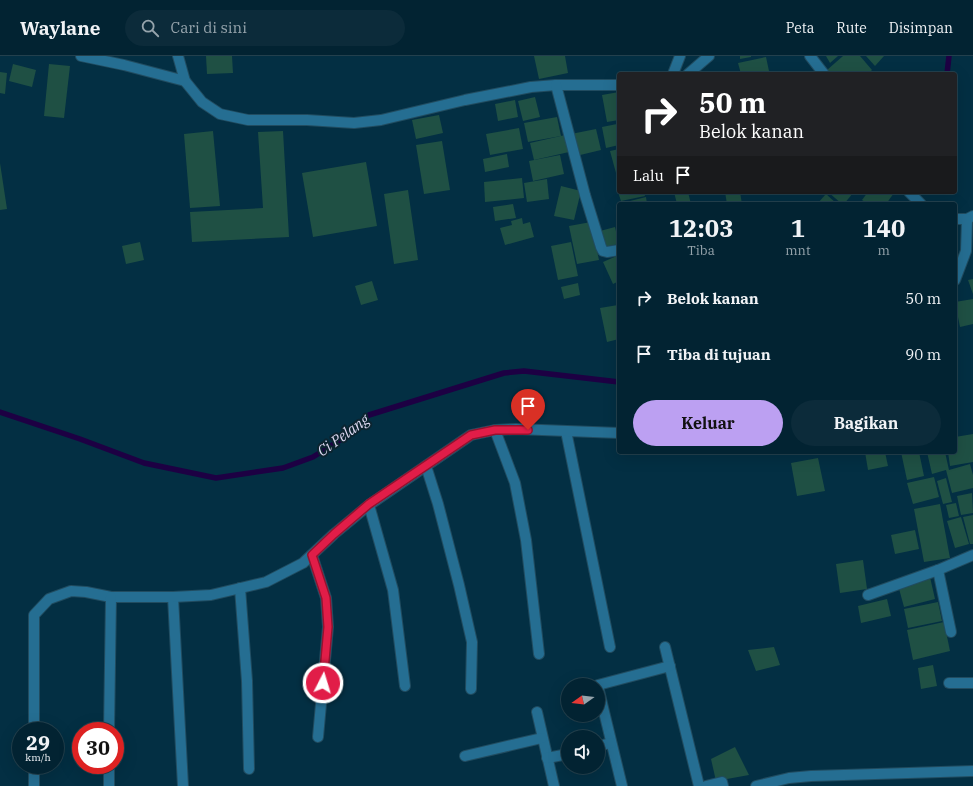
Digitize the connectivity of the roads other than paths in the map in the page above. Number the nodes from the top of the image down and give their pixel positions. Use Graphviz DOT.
graph roads {
  1 [pos="81,56"];
  2 [pos="178,56"];
  3 [pos="680,56"];
  4 [pos="709,56"];
  5 [pos="810,56"];
  6 [pos="675,72"];
  7 [pos="690,72"];
  8 [pos="822,72"];
  9 [pos="185,81"];
  10 [pos="556,85"];
  11 [pos="617,85"];
  12 [pos="911,194"];
  13 [pos="919,202"];
  14 [pos="970,218"];
  15 [pos="957,219"];
  16 [pos="617,250"];
  17 [pos="957,275"];
  18 [pos="495,430"];
  19 [pos="566,431"];
  20 [pos="617,433"];
  21 [pos="426,466"];
  22 [pos="369,504"];
  23 [pos="312,555"];
  24 [pos="973,555"];
  25 [pos="938,570"];
  26 [pos="240,588"];
  27 [pos="868,594"];
  28 [pos="111,597"];
  29 [pos="173,597"];
  30 [pos="951,632"];
  31 [pos="610,647"];
  32 [pos="665,647"];
  33 [pos="539,654"];
  34 [pos="670,666"];
  35 [pos="949,683"];
  36 [pos="973,683"];
  37 [pos="605,684"];
  38 [pos="405,686"];
  39 [pos="472,689"];
  40 [pos="537,712"];
  41 [pos="605,717"];
  42 [pos="34,722"];
  43 [pos="109,722"];
  44 [pos="318,737"];
  45 [pos="542,738"];
  46 [pos="611,743"];
  47 [pos="605,744"];
  48 [pos="561,755"];
  49 [pos="465,756"];
  50 [pos="547,758"];
  51 [pos="249,769"];
  52 [pos="973,771"];
  53 [pos="34,774"];
  54 [pos="109,774"];
  55 [pos="790,782"];
  56 [pos="34,786"];
  57 [pos="109,786"];
  58 [pos="183,786"];
  59 [pos="554,786"];
  60 [pos="622,786"];
  61 [pos="699,786"];
  62 [pos="706,786"];
  63 [pos="723,786"];
  64 [pos="756,786"];
  1 -- 9 [label="street"];
  2 -- 9 [label="street"];
  3 -- 6 [label="street"];
  4 -- 7 [label="street"];
  5 -- 8 [label="street"];
  9 -- 10 [label="street"];
  10 -- 11 [label="street"];
  10 -- 16 [label="street"];
  12 -- 13 [label="street"];
  14 -- 15 [label="street"];
  14 -- 17 [label="street"];
  18 -- 19 [label="street"];
  18 -- 21 [label="street"];
  18 -- 33 [label="street"];
  19 -- 20 [label="street"];
  19 -- 31 [label="street"];
  21 -- 22 [label="street"];
  21 -- 39 [label="street"];
  22 -- 23 [label="street"];
  22 -- 38 [label="street"];
  23 -- 26 [label="street"];
  23 -- 44 [label="street"];
  24 -- 25 [label="street"];
  25 -- 27 [label="street"];
  25 -- 30 [label="street"];
  26 -- 29 [label="street"];
  26 -- 51 [label="street"];
  28 -- 29 [label="street"];
  28 -- 42 [label="street"];
  28 -- 43 [label="street"];
  29 -- 58 [label="street"];
  32 -- 34 [label="street"];
  34 -- 37 [label="street"];
  34 -- 61 [label="street"];
  35 -- 36 [label="street"];
  40 -- 45 [label="street"];
  41 -- 46 [label="street"];
  45 -- 49 [label="street"];
  45 -- 50 [label="street"];
  46 -- 47 [label="street"];
  46 -- 60 [label="street"];
  48 -- 50 [label="street"];
  50 -- 59 [label="street"];
  52 -- 55 [label="street"];
  53 -- 56 [label="street"];
  54 -- 57 [label="street"];
  55 -- 64 [label="street"];
  62 -- 63 [label="street"];
}
